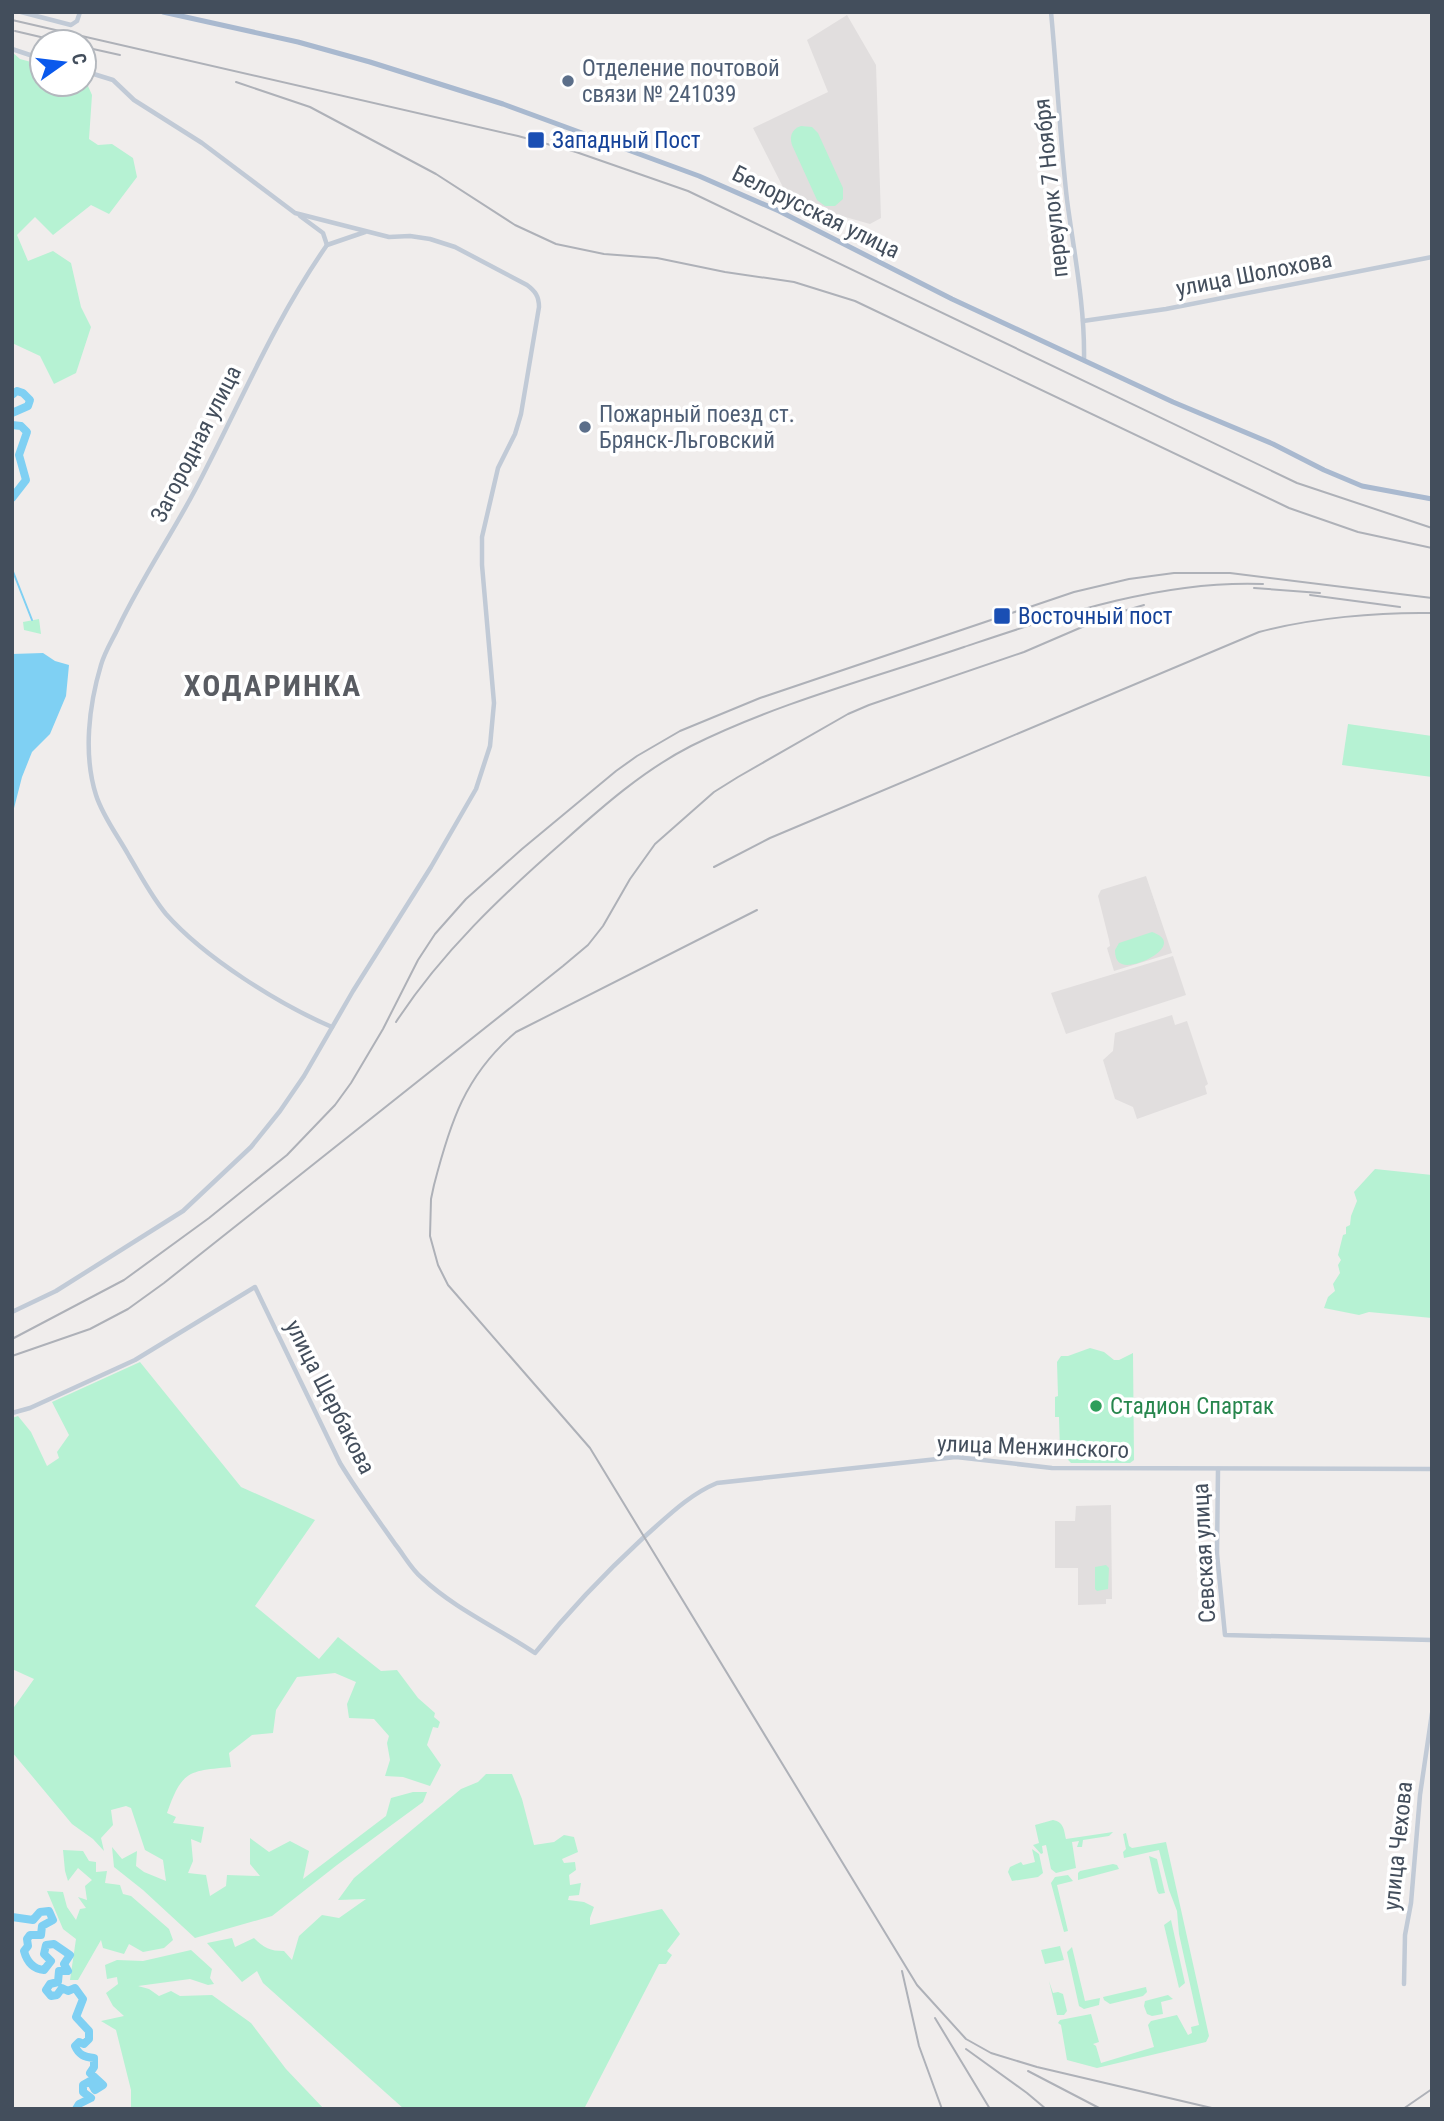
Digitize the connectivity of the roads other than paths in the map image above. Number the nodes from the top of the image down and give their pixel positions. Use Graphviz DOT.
graph roads {
  1 [pos="21,12"];
  2 [pos="80,12"];
  3 [pos="163,12"];
  4 [pos="1051,12"];
  5 [pos="98,75"];
  6 [pos="295,213"];
  7 [pos="366,232"];
  8 [pos="327,245"];
  9 [pos="1432,257"];
  10 [pos="1083,320"];
  11 [pos="1084,360"];
  12 [pos="1432,499"];
  13 [pos="332,1027"];
  14 [pos="12,1312"];
  15 [pos="12,1413"];
  16 [pos="1217,1469"];
  17 [pos="1432,1469"];
  18 [pos="1432,1640"];
  19 [pos="535,1653"];
  20 [pos="1432,1713"];
  21 [pos="1404,1984"];
  1 -- 2 [label="street"];
  3 -- 11 [label="main road, Белорусская улица"];
  4 -- 10 [label="street, переулок 7 Ноября"];
  5 -- 6 [label="street"];
  6 -- 7 [label="street"];
  6 -- 8 [label="street"];
  7 -- 8 [label="street"];
  7 -- 13 [label="street"];
  8 -- 13 [label="street, Загородная улица"];
  9 -- 10 [label="street, улица Шолохова"];
  10 -- 11 [label="street, переулок 7 Ноября"];
  11 -- 12 [label="main road, Белорусская улица"];
  13 -- 14 [label="street"];
  15 -- 19 [label="street, улица Щербакова"];
  16 -- 17 [label="street, улица Менжинского"];
  16 -- 18 [label="street, Севская улица"];
  16 -- 19 [label="street, улица Менжинского"];
  20 -- 21 [label="street, улица Чехова"];
}
